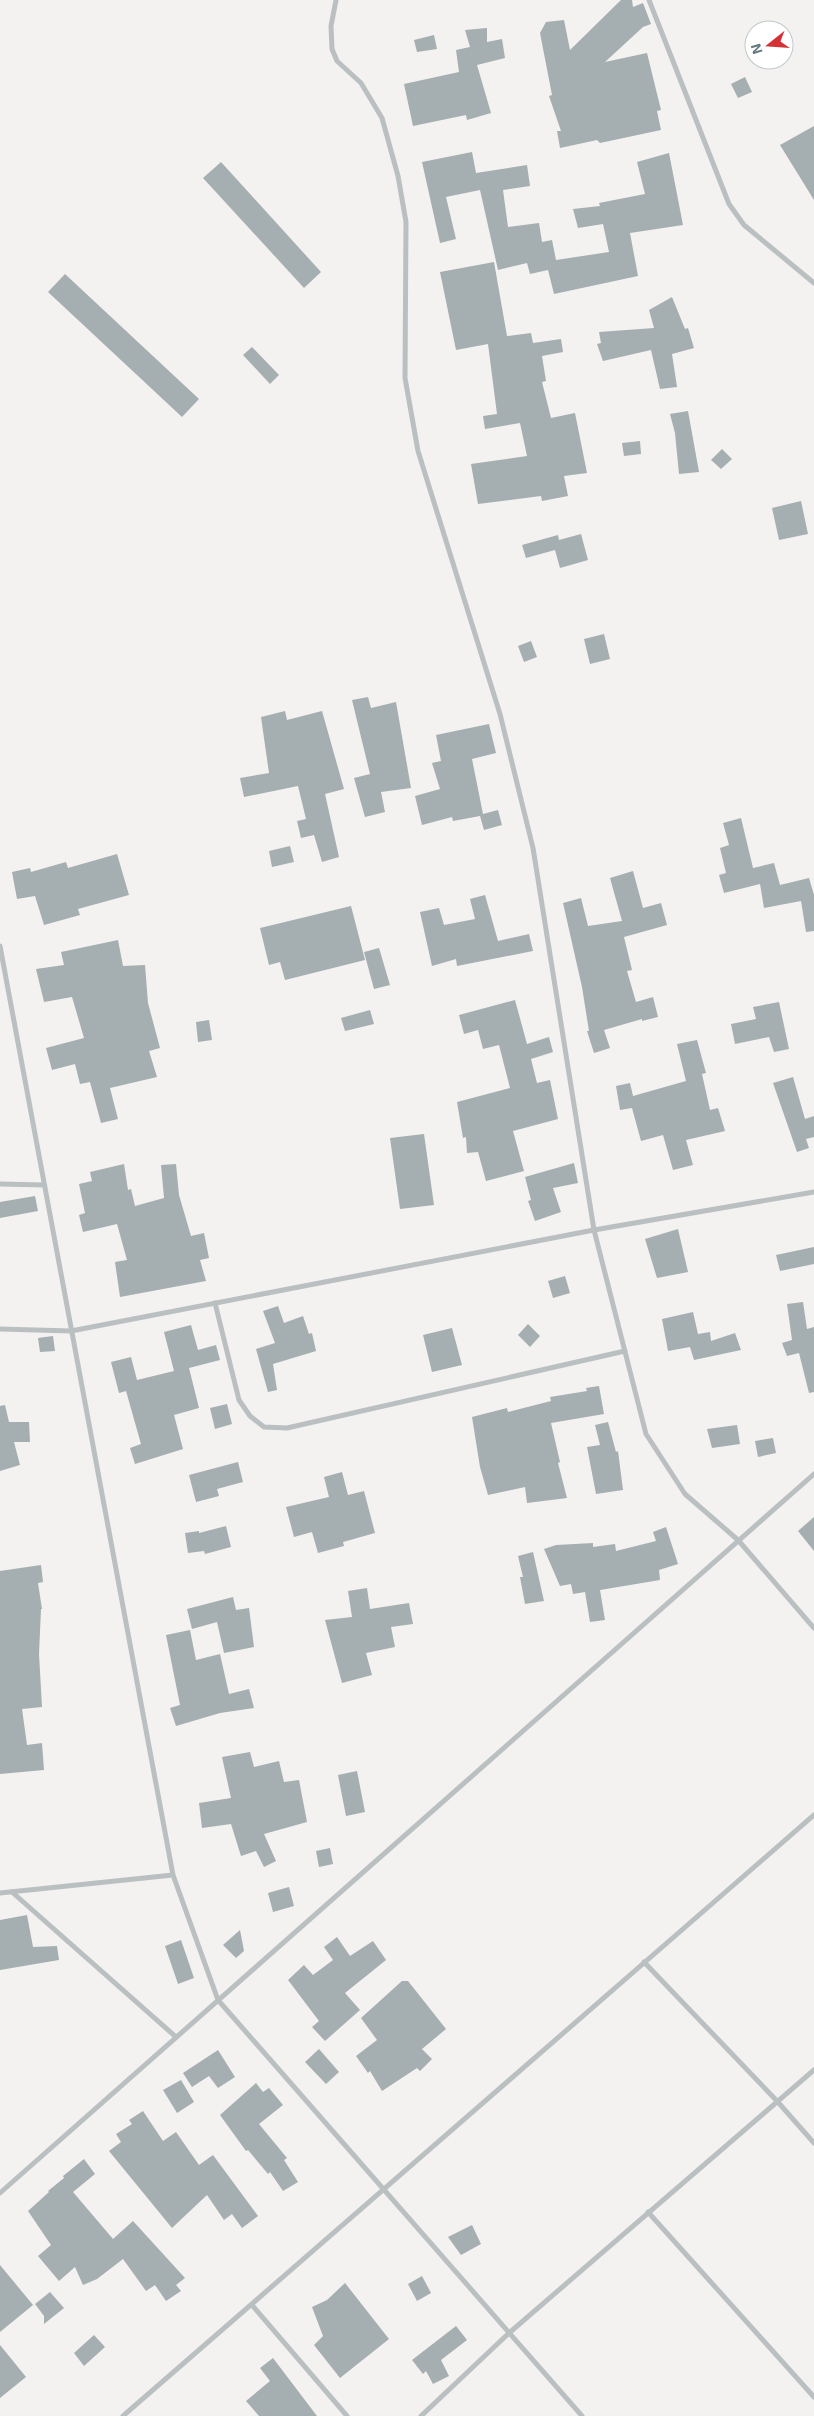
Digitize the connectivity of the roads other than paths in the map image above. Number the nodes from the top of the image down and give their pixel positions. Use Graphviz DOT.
graph roads {
  1 [pos="336,0"];
  2 [pos="649,0"];
  3 [pos="814,283"];
  4 [pos="0,946"];
  5 [pos="0,1184"];
  6 [pos="44,1185"];
  7 [pos="814,1192"];
  8 [pos="594,1230"];
  9 [pos="215,1303"];
  10 [pos="0,1329"];
  11 [pos="71,1331"];
  12 [pos="625,1350"];
  13 [pos="814,1474"];
  14 [pos="738,1540"];
  15 [pos="814,1628"];
  16 [pos="814,1815"];
  17 [pos="173,1875"];
  18 [pos="0,1892"];
  19 [pos="12,1892"];
  20 [pos="644,1962"];
  21 [pos="218,2000"];
  22 [pos="176,2037"];
  23 [pos="814,2070"];
  24 [pos="777,2101"];
  25 [pos="814,2143"];
  26 [pos="385,2189"];
  27 [pos="0,2193"];
  28 [pos="648,2212"];
  29 [pos="252,2305"];
  30 [pos="509,2333"];
  31 [pos="814,2397"];
  32 [pos="123,2416"];
  33 [pos="347,2416"];
  34 [pos="421,2416"];
  35 [pos="582,2416"];
  1 -- 8 [label="street"];
  2 -- 3 [label="street"];
  4 -- 6 [label="street"];
  5 -- 6 [label="street"];
  6 -- 11 [label="street"];
  7 -- 8 [label="street"];
  8 -- 9 [label="street"];
  8 -- 12 [label="street"];
  9 -- 11 [label="street"];
  9 -- 12 [label="street"];
  10 -- 11 [label="street"];
  11 -- 17 [label="street"];
  12 -- 14 [label="street"];
  13 -- 14 [label="street"];
  14 -- 15 [label="street"];
  14 -- 21 [label="street"];
  16 -- 20 [label="street"];
  17 -- 19 [label="street"];
  17 -- 21 [label="street"];
  18 -- 19 [label="street"];
  19 -- 22 [label="street"];
  20 -- 24 [label="street"];
  20 -- 26 [label="street"];
  21 -- 22 [label="street"];
  21 -- 26 [label="street"];
  22 -- 27 [label="street"];
  23 -- 24 [label="street"];
  24 -- 25 [label="street"];
  24 -- 28 [label="street"];
  26 -- 29 [label="street"];
  26 -- 30 [label="street"];
  28 -- 30 [label="street"];
  28 -- 31 [label="street"];
  29 -- 32 [label="street"];
  29 -- 33 [label="street"];
  30 -- 34 [label="street"];
  30 -- 35 [label="street"];
}
